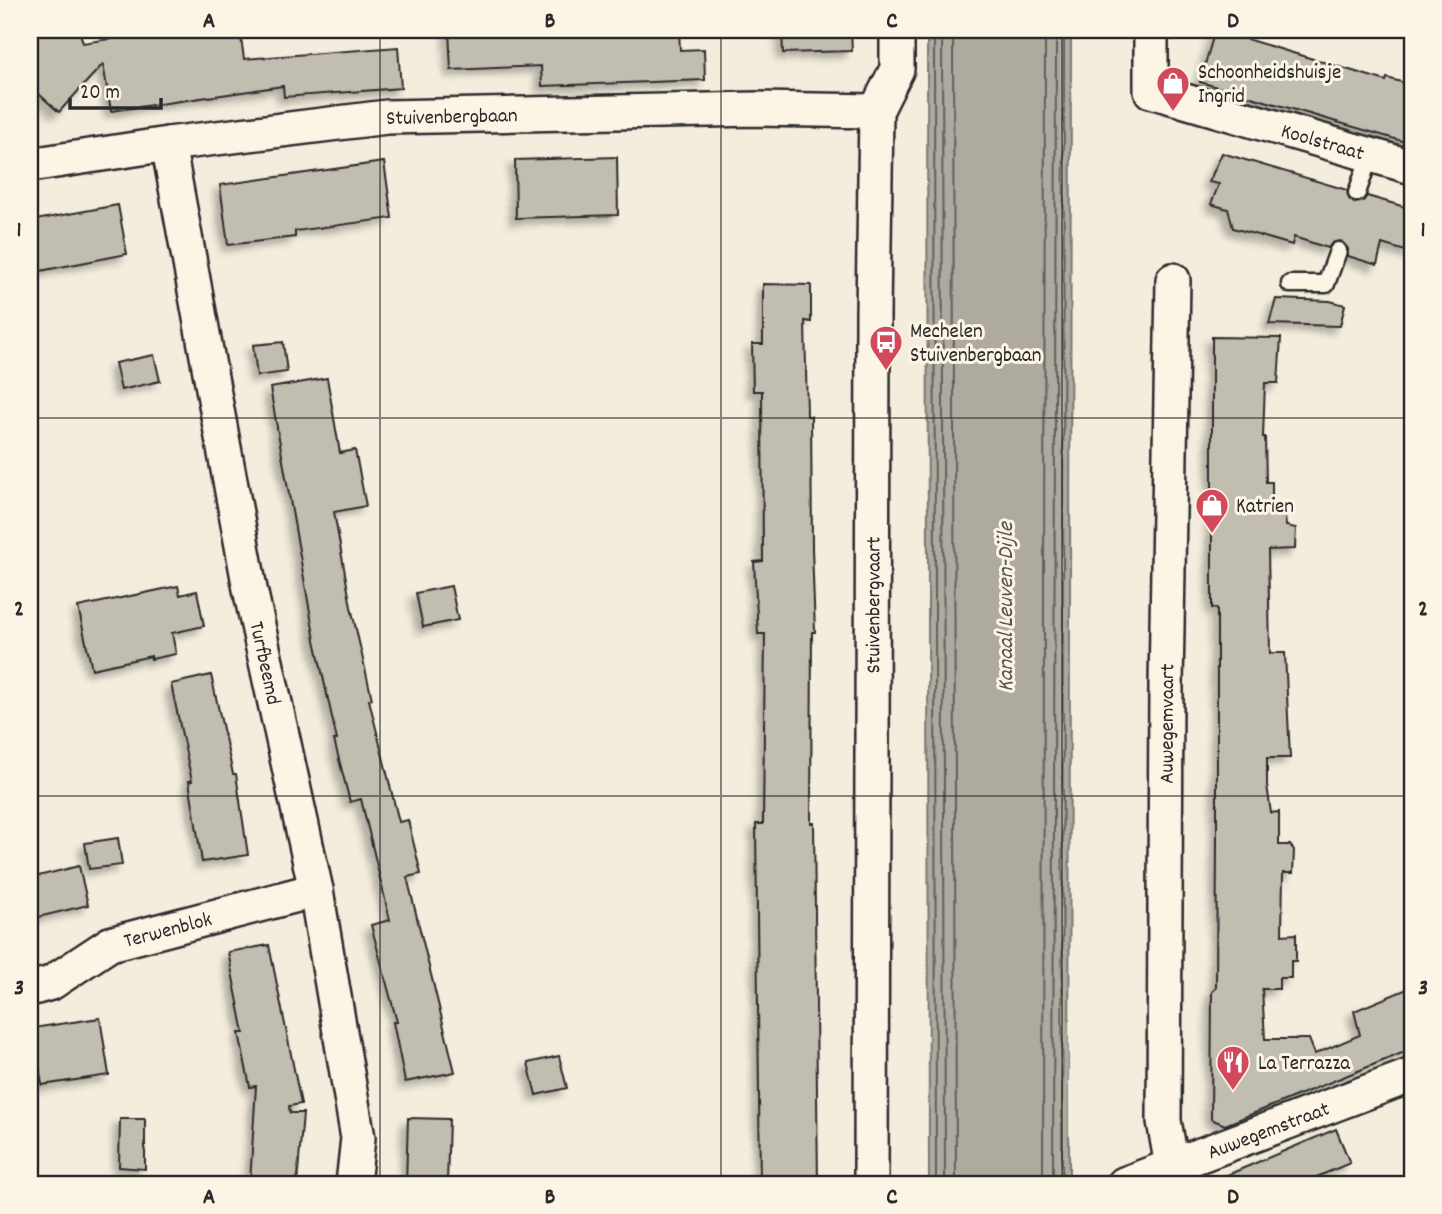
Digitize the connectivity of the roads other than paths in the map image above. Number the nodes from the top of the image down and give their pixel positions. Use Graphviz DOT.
graph roads {
  1 [pos="897,30"];
  2 [pos="1151,30"];
  3 [pos="876,111"];
  4 [pos="168,144"];
  5 [pos="1370,155"];
  6 [pos="30,165"];
  7 [pos="1412,167"];
  8 [pos="1357,193"];
  9 [pos="1338,251"];
  10 [pos="1173,279"];
  11 [pos="1290,284"];
  12 [pos="316,890"];
  13 [pos="30,989"];
  14 [pos="1412,1075"];
  15 [pos="1172,1166"];
  16 [pos="353,1184"];
  17 [pos="871,1184"];
  18 [pos="1124,1184"];
  1 -- 3 [label="street, Stuivenbergvaart"];
  2 -- 5 [label="street, Koolstraat"];
  3 -- 4 [label="street, Stuivenbergbaan"];
  3 -- 17 [label="street, Stuivenbergvaart"];
  4 -- 6 [label="street, Stuivenbergbaan"];
  4 -- 12 [label="street, Turfbeemd"];
  5 -- 7 [label="street, Koolstraat"];
  5 -- 8 [label="lane"];
  9 -- 11 [label="lane"];
  10 -- 15 [label="street, Auwegemvaart"];
  12 -- 13 [label="street, Terwenblok"];
  12 -- 16 [label="street, Turfbeemd"];
  14 -- 15 [label="street, Auwegemstraat"];
  15 -- 18 [label="street, Auwegemstraat"];
}
